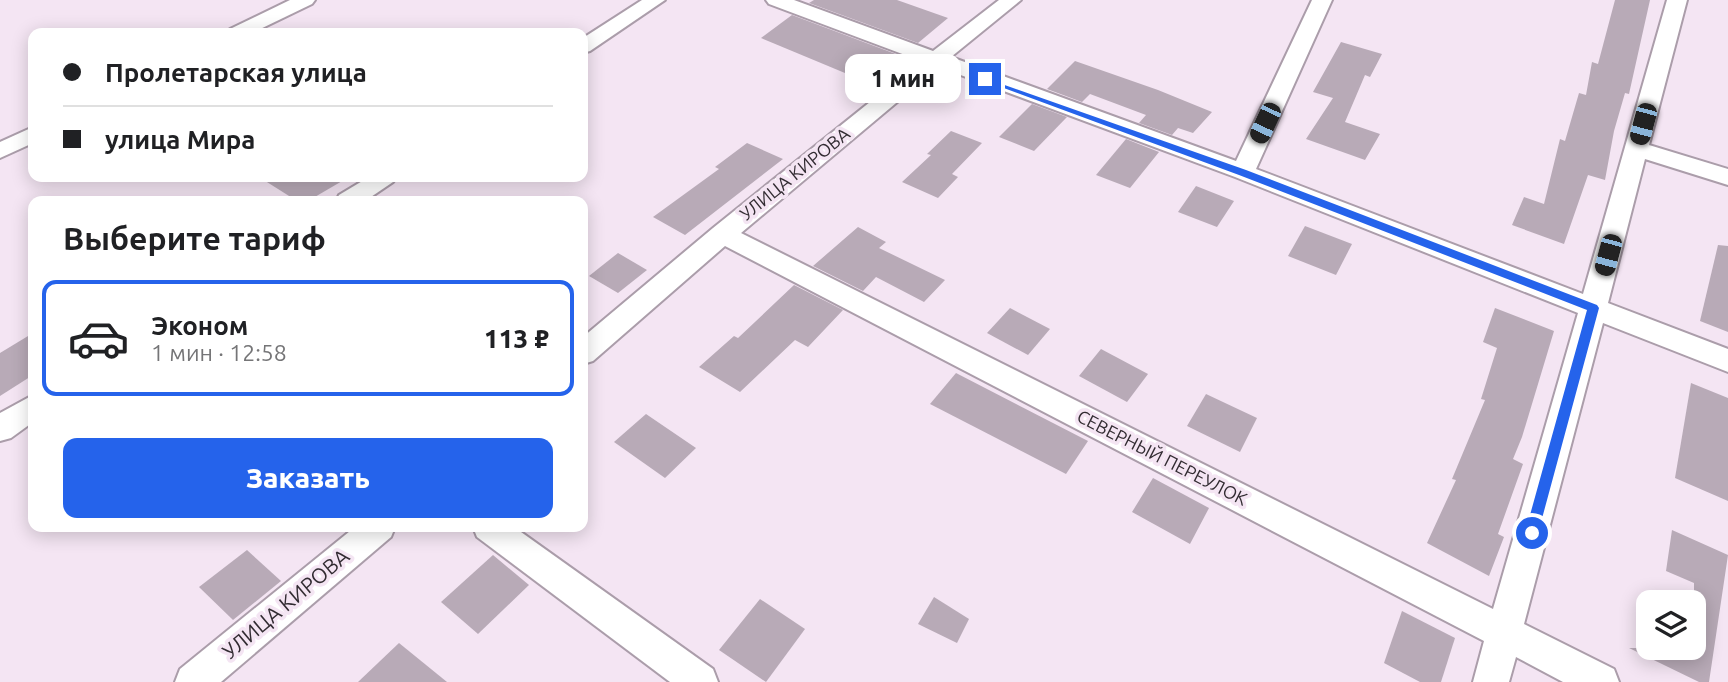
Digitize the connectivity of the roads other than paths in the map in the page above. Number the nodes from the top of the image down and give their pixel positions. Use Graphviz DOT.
graph roads {
  1 [pos="305,0"];
  2 [pos="655,0"];
  3 [pos="776,0"];
  4 [pos="1012,0"];
  5 [pos="1322,0"];
  6 [pos="1677,0"];
  7 [pos="247,28"];
  8 [pos="588,44"];
  9 [pos="934,60"];
  10 [pos="28,137"];
  11 [pos="1637,149"];
  12 [pos="0,151"];
  13 [pos="1243,173"];
  14 [pos="1728,177"];
  15 [pos="377,182"];
  16 [pos="356,196"];
  17 [pos="723,234"];
  18 [pos="1593,308"];
  19 [pos="588,349"];
  20 [pos="1728,361"];
  21 [pos="28,410"];
  22 [pos="0,429"];
  23 [pos="373,532"];
  24 [pos="496,532"];
  25 [pos="1505,633"];
  26 [pos="193,682"];
  27 [pos="700,682"];
  28 [pos="1491,682"];
  29 [pos="1601,682"];
  1 -- 7 [label="street"];
  2 -- 8 [label="street"];
  3 -- 9 [label="street"];
  4 -- 9 [label="street, УЛИЦА КИРОВА"];
  5 -- 13 [label="street"];
  6 -- 11 [label="street"];
  9 -- 13 [label="street"];
  9 -- 17 [label="street, УЛИЦА КИРОВА"];
  10 -- 12 [label="street"];
  11 -- 14 [label="street"];
  11 -- 18 [label="street"];
  13 -- 18 [label="street"];
  15 -- 16 [label="street"];
  17 -- 19 [label="street, УЛИЦА КИРОВА"];
  17 -- 25 [label="street, СЕВЕРНЫЙ ПЕРЕУЛОК"];
  18 -- 20 [label="street"];
  18 -- 25 [label="street"];
  21 -- 22 [label="street"];
  23 -- 26 [label="street, УЛИЦА КИРОВА"];
  24 -- 27 [label="street"];
  25 -- 28 [label="street"];
  25 -- 29 [label="street, СЕВЕРНЫЙ ПЕРЕУЛОК"];
}
